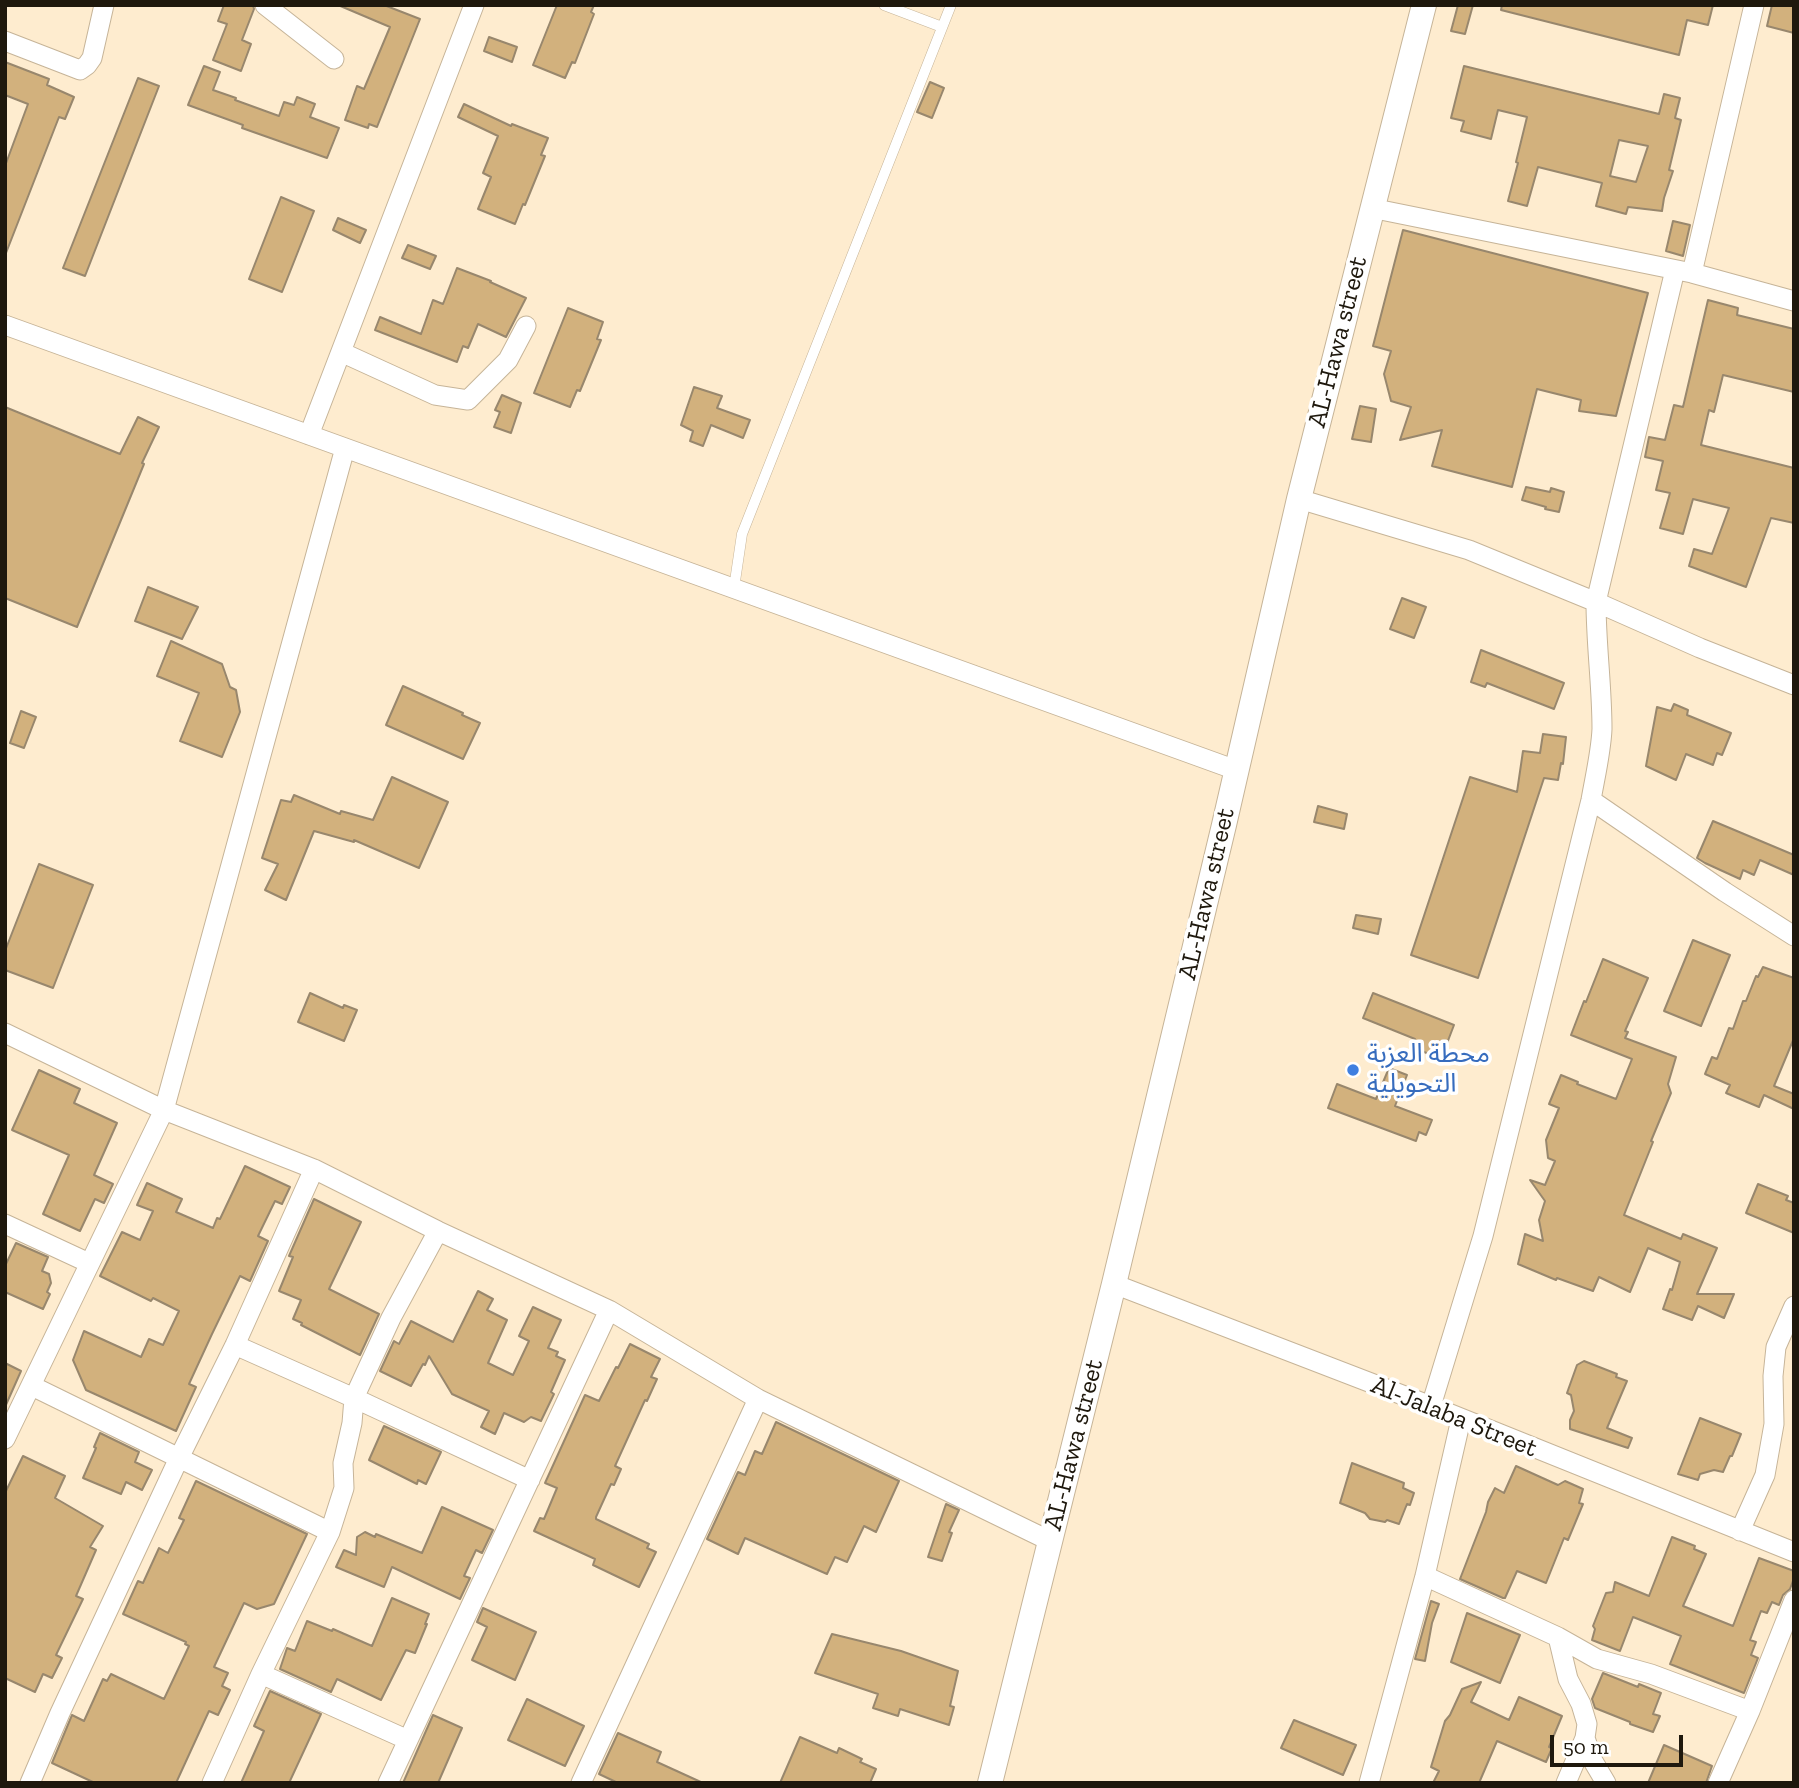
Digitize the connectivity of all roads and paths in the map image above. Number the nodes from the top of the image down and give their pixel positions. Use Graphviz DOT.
graph roads {
  1 [pos="104,5"];
  2 [pos="265,5"];
  3 [pos="474,5"];
  4 [pos="884,5"];
  5 [pos="951,5"];
  6 [pos="1424,5"];
  7 [pos="1754,5"];
  8 [pos="942,27"];
  9 [pos="5,41"];
  10 [pos="334,59"];
  11 [pos="1371,208"];
  12 [pos="1683,272"];
  13 [pos="1794,301"];
  14 [pos="5,325"];
  15 [pos="526,326"];
  16 [pos="341,352"];
  17 [pos="309,435"];
  18 [pos="345,448"];
  19 [pos="1299,499"];
  20 [pos="734,588"];
  21 [pos="1596,602"];
  22 [pos="1794,685"];
  23 [pos="1237,770"];
  24 [pos="1591,800"];
  25 [pos="1794,936"];
  26 [pos="5,1033"];
  27 [pos="164,1110"];
  28 [pos="314,1169"];
  29 [pos="5,1224"];
  30 [pos="438,1231"];
  31 [pos="89,1263"];
  32 [pos="1114,1284"];
  33 [pos="1794,1306"];
  34 [pos="609,1310"];
  35 [pos="234,1345"];
  36 [pos="32,1386"];
  37 [pos="354,1398"];
  38 [pos="758,1399"];
  39 [pos="1431,1406"];
  40 [pos="1461,1419"];
  41 [pos="5,1439"];
  42 [pos="179,1458"];
  43 [pos="530,1480"];
  44 [pos="330,1531"];
  45 [pos="1740,1531"];
  46 [pos="1050,1541"];
  47 [pos="1794,1552"];
  48 [pos="1424,1576"];
  49 [pos="1794,1600"];
  50 [pos="1558,1637"];
  51 [pos="261,1674"];
  52 [pos="1749,1712"];
  53 [pos="1585,1738"];
  54 [pos="408,1740"];
  55 [pos="30,1783"];
  56 [pos="212,1783"];
  57 [pos="388,1783"];
  58 [pos="581,1783"];
  59 [pos="990,1783"];
  60 [pos="1369,1783"];
  61 [pos="1566,1783"];
  62 [pos="1606,1783"];
  63 [pos="1718,1783"];
  1 -- 9 [label="street"];
  2 -- 10 [label="street"];
  3 -- 16 [label="street"];
  4 -- 8 [label="lane"];
  5 -- 8 [label="lane"];
  6 -- 11 [label="street, AL-Hawa street"];
  7 -- 12 [label="street"];
  8 -- 20 [label="lane"];
  11 -- 12 [label="street"];
  11 -- 19 [label="street, AL-Hawa street"];
  12 -- 13 [label="street"];
  12 -- 21 [label="street"];
  14 -- 17 [label="street"];
  15 -- 16 [label="street"];
  16 -- 17 [label="street"];
  17 -- 18 [label="street"];
  18 -- 20 [label="street"];
  18 -- 27 [label="street"];
  19 -- 21 [label="street"];
  19 -- 23 [label="street, AL-Hawa street"];
  20 -- 23 [label="street"];
  21 -- 22 [label="street"];
  21 -- 24 [label="street"];
  23 -- 32 [label="street, AL-Hawa street"];
  24 -- 25 [label="street"];
  24 -- 39 [label="street"];
  26 -- 27 [label="street"];
  27 -- 28 [label="street"];
  27 -- 31 [label="street"];
  28 -- 30 [label="street"];
  28 -- 35 [label="street"];
  29 -- 31 [label="street"];
  30 -- 34 [label="street"];
  30 -- 37 [label="street"];
  31 -- 36 [label="street"];
  32 -- 39 [label="street, Al-Jalaba Street"];
  32 -- 46 [label="street, AL-Hawa street"];
  33 -- 45 [label="street"];
  34 -- 38 [label="street"];
  34 -- 43 [label="street"];
  35 -- 37 [label="street"];
  35 -- 42 [label="street"];
  36 -- 41 [label="street"];
  36 -- 42 [label="street"];
  37 -- 43 [label="street"];
  37 -- 44 [label="street"];
  38 -- 46 [label="street"];
  38 -- 58 [label="street"];
  39 -- 40 [label="street, Al-Jalaba Street"];
  40 -- 45 [label="street, Al-Jalaba Street"];
  40 -- 48 [label="street"];
  42 -- 44 [label="street"];
  42 -- 55 [label="street"];
  43 -- 54 [label="street"];
  44 -- 51 [label="street"];
  45 -- 47 [label="street, Al-Jalaba Street"];
  46 -- 59 [label="street, AL-Hawa street"];
  48 -- 50 [label="street"];
  48 -- 60 [label="street"];
  49 -- 52 [label="street"];
  50 -- 52 [label="street"];
  50 -- 53 [label="street"];
  51 -- 54 [label="street"];
  51 -- 56 [label="street"];
  52 -- 63 [label="street"];
  53 -- 61 [label="street"];
  53 -- 62 [label="street"];
  54 -- 57 [label="street"];
}
